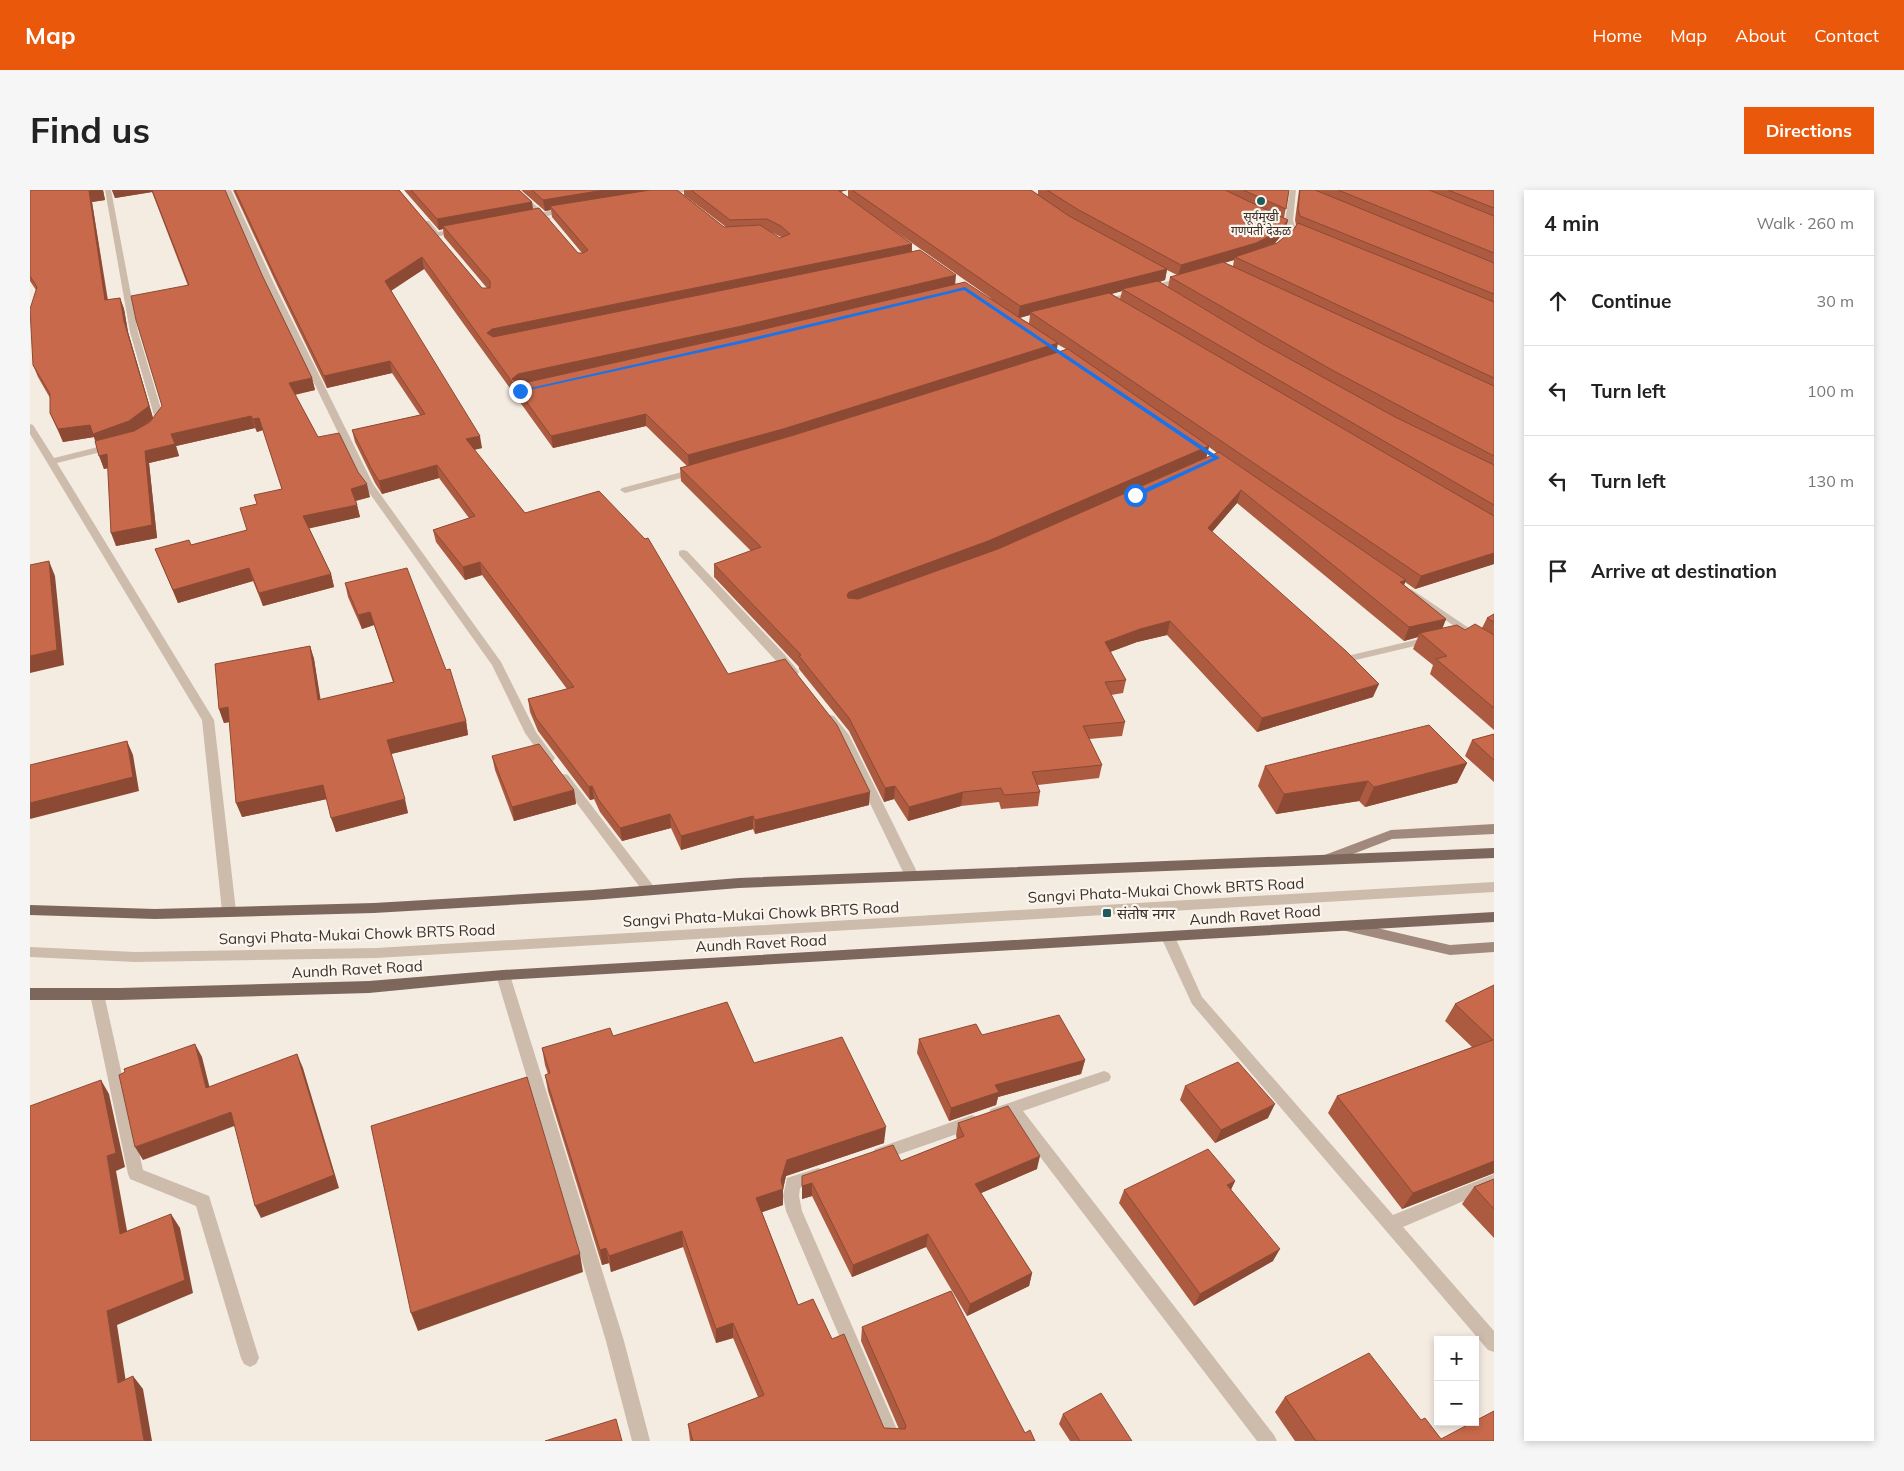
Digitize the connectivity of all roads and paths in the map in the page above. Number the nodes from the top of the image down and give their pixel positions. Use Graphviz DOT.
graph roads {
  1 [pos="108,190"];
  2 [pos="228,190"];
  3 [pos="514,190"];
  4 [pos="691,190"];
  5 [pos="1293,190"];
  6 [pos="674,193"];
  7 [pos="656,196"];
  8 [pos="681,198"];
  9 [pos="581,208"];
  10 [pos="543,214"];
  11 [pos="524,218"];
  12 [pos="423,220"];
  13 [pos="1283,225"];
  14 [pos="554,228"];
  15 [pos="465,229"];
  16 [pos="1292,229"];
  17 [pos="1301,232"];
  18 [pos="436,235"];
  19 [pos="442,242"];
  20 [pos="1272,250"];
  21 [pos="1165,275"];
  22 [pos="1194,276"];
  23 [pos="1177,281"];
  24 [pos="1091,305"];
  25 [pos="30,427"];
  26 [pos="150,431"];
  27 [pos="125,443"];
  28 [pos="51,462"];
  29 [pos="710,468"];
  30 [pos="626,490"];
  31 [pos="683,553"];
  32 [pos="1404,587"];
  33 [pos="1466,631"];
  34 [pos="1494,650"];
  35 [pos="1347,659"];
  36 [pos="800,680"];
  37 [pos="824,711"];
  38 [pos="1494,829"];
  39 [pos="1494,853"];
  40 [pos="1322,861"];
  41 [pos="912,876"];
  42 [pos="1494,887"];
  43 [pos="650,891"];
  44 [pos="30,910"];
  45 [pos="229,911"];
  46 [pos="1494,917"];
  47 [pos="1344,926"];
  48 [pos="1168,937"];
  49 [pos="1494,947"];
  50 [pos="30,952"];
  51 [pos="503,975"];
  52 [pos="30,994"];
  53 [pos="97,994"];
  54 [pos="1104,1077"];
  55 [pos="1012,1108"];
  56 [pos="866,1158"];
  57 [pos="830,1171"];
  58 [pos="1494,1181"];
  59 [pos="1390,1224"];
  60 [pos="1494,1344"];
  61 [pos="250,1358"];
  62 [pos="641,1441"];
  63 [pos="894,1441"];
  64 [pos="1268,1441"];
  1 -- 26 [label="street"];
  2 -- 43 [label="street"];
  3 -- 10 [label="street"];
  4 -- 6 [label="street"];
  5 -- 16 [label="street"];
  6 -- 7 [label="street"];
  6 -- 8 [label="street"];
  9 -- 10 [label="street"];
  10 -- 11 [label="street"];
  10 -- 14 [label="street"];
  12 -- 18 [label="street"];
  13 -- 16 [label="street"];
  15 -- 18 [label="street"];
  16 -- 17 [label="street"];
  16 -- 20 [label="street"];
  18 -- 19 [label="street"];
  21 -- 23 [label="street"];
  22 -- 23 [label="street"];
  23 -- 24 [label="street"];
  25 -- 28 [label="street"];
  27 -- 28 [label="street"];
  28 -- 45 [label="street"];
  29 -- 30 [label="street"];
  31 -- 36 [label="street"];
  32 -- 33 [label="street"];
  33 -- 34 [label="street"];
  33 -- 35 [label="street"];
  37 -- 41 [label="street"];
  38 -- 40 [label="street"];
  39 -- 40 [label="main road"];
  40 -- 41 [label="main road"];
  41 -- 43 [label="main road"];
  42 -- 50 [label="street, Sangvi Phata-Mukai Chowk BRTS Road"];
  43 -- 45 [label="main road"];
  44 -- 45 [label="main road"];
  46 -- 47 [label="main road, Aundh Ravet Road"];
  47 -- 48 [label="main road, Aundh Ravet Road"];
  47 -- 49 [label="street"];
  48 -- 51 [label="main road, Aundh Ravet Road"];
  48 -- 59 [label="street"];
  51 -- 53 [label="main road, Aundh Ravet Road"];
  51 -- 62 [label="street"];
  52 -- 53 [label="main road, Aundh Ravet Road"];
  53 -- 61 [label="street"];
  54 -- 55 [label="street"];
  55 -- 56 [label="street"];
  55 -- 64 [label="street"];
  57 -- 63 [label="street"];
  58 -- 59 [label="street"];
  59 -- 60 [label="street"];
}
